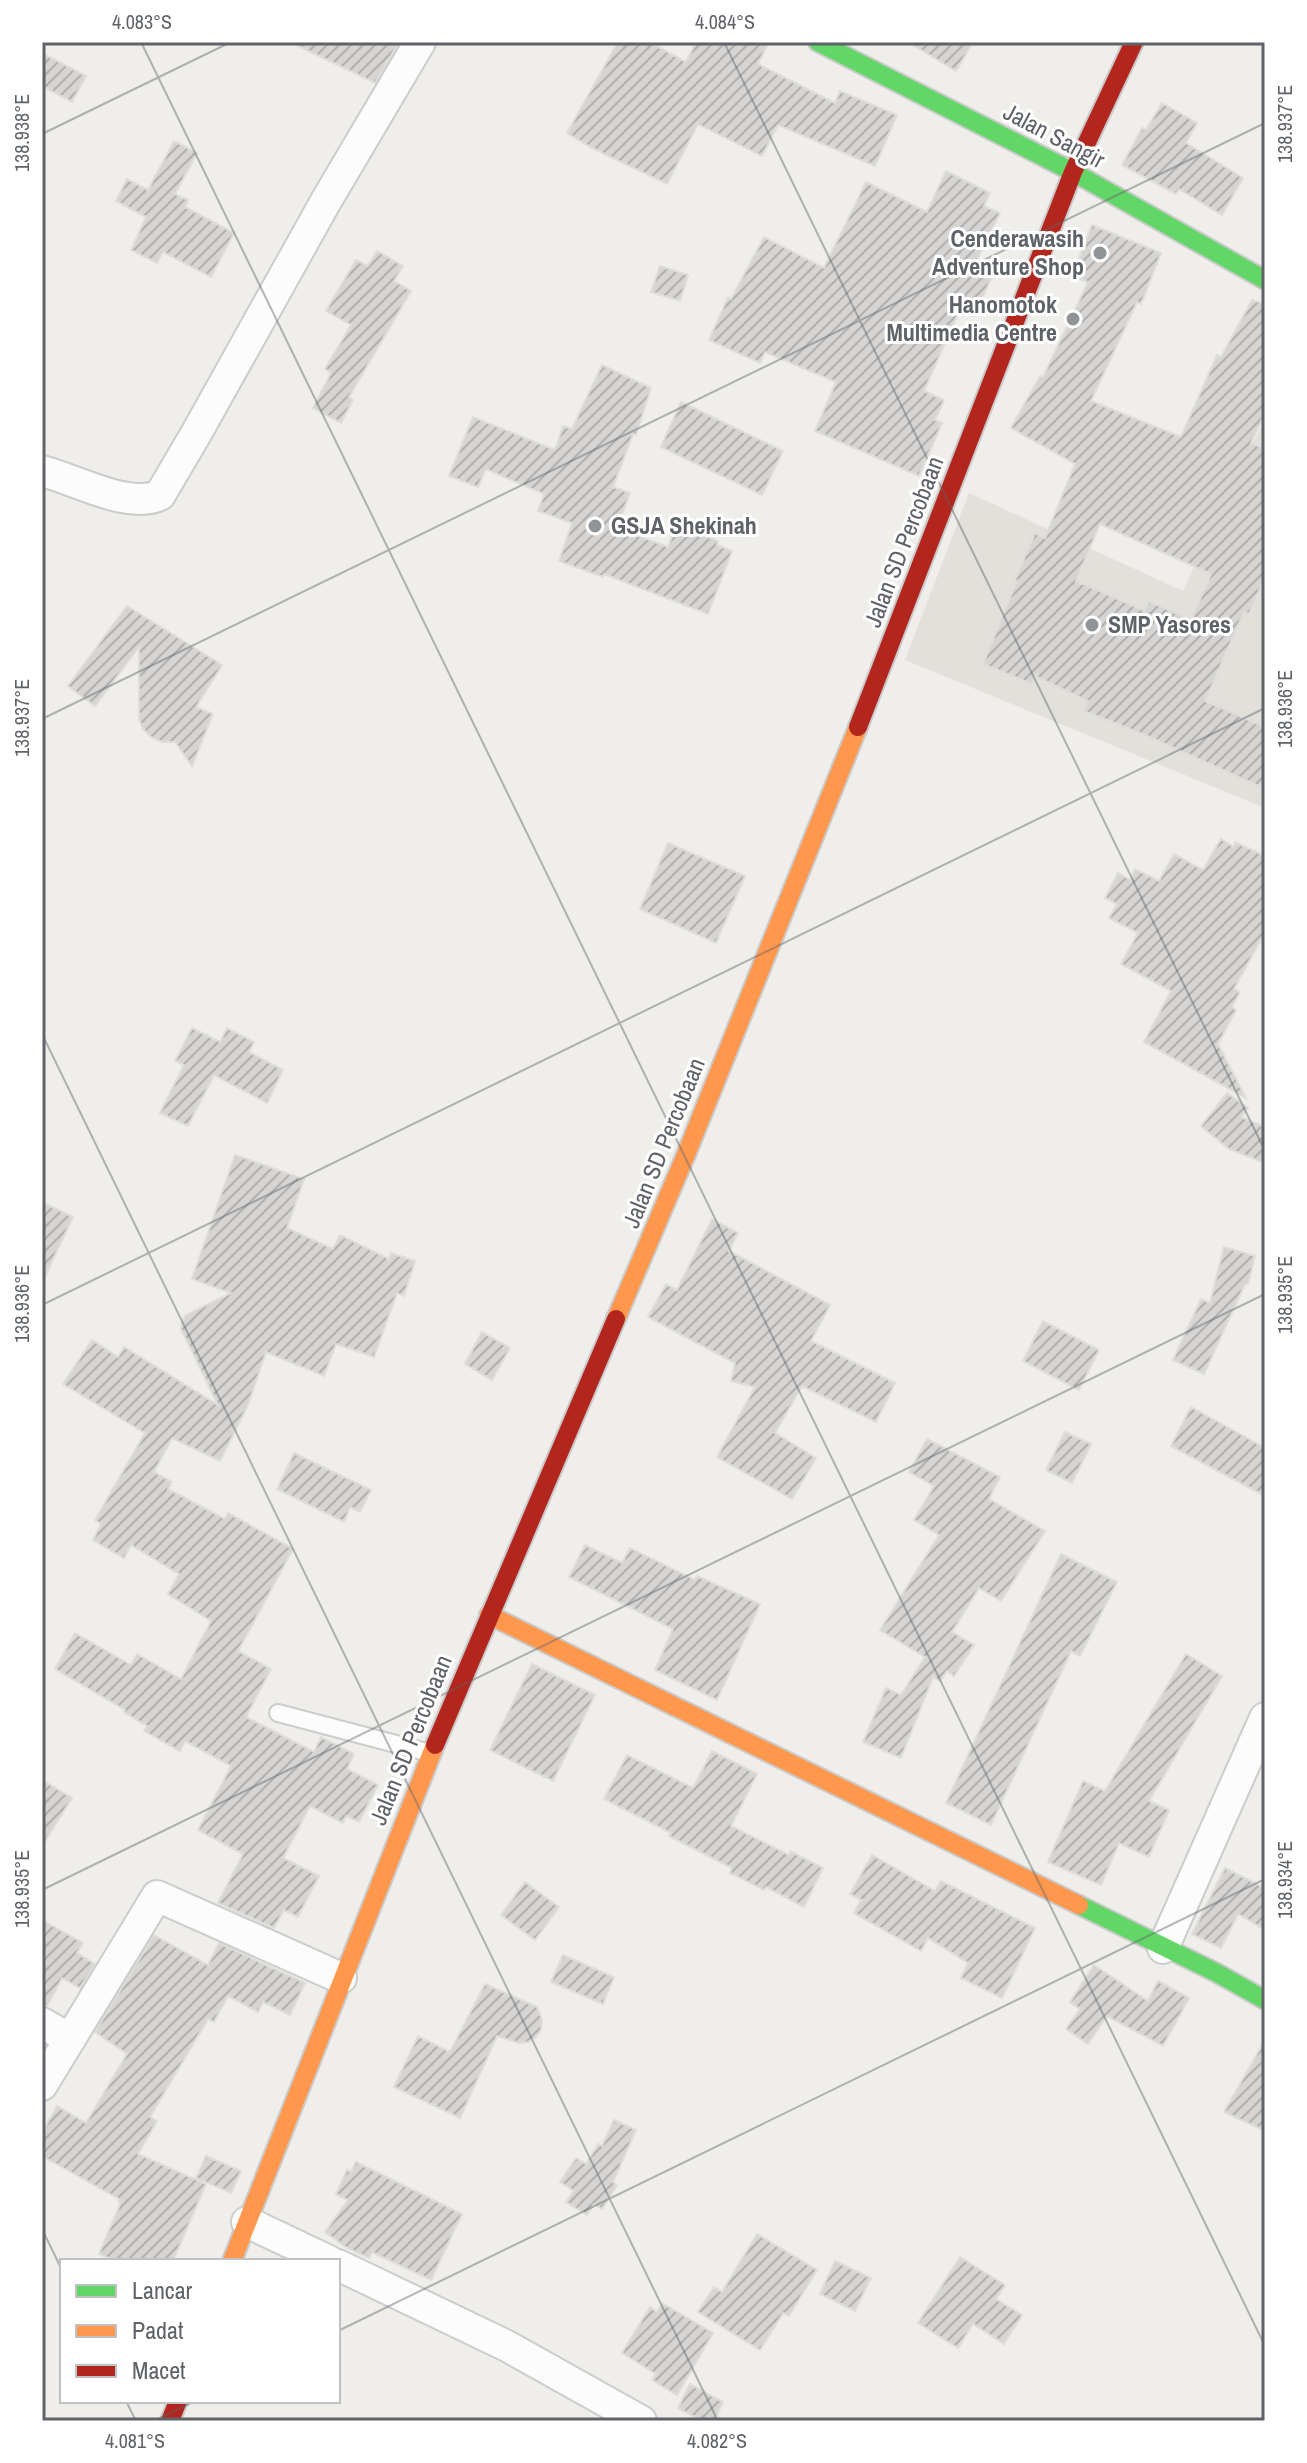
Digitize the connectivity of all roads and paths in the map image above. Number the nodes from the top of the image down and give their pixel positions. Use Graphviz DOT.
graph roads {
  1 [pos="420,42"];
  2 [pos="818,42"];
  3 [pos="1134,42"];
  4 [pos="1073,172"];
  5 [pos="1265,280"];
  6 [pos="42,471"];
  7 [pos="489,1615"];
  8 [pos="278,1713"];
  9 [pos="1265,1718"];
  10 [pos="431,1753"];
  11 [pos="1163,1948"];
  12 [pos="341,1978"];
  13 [pos="1265,2000"];
  14 [pos="42,2023"];
  15 [pos="70,2039"];
  16 [pos="42,2085"];
  17 [pos="247,2222"];
  18 [pos="233,2259"];
  19 [pos="325,2259"];
  20 [pos="340,2266"];
  21 [pos="641,2421"];
  1 -- 6 [label="street"];
  2 -- 4 [label="street, Jalan Sangir"];
  3 -- 4 [label="street, Jalan SD Percobaan"];
  4 -- 5 [label="street, Jalan Sangir"];
  4 -- 7 [label="street, Jalan SD Percobaan"];
  7 -- 10 [label="street, Jalan SD Percobaan"];
  7 -- 11 [label="street"];
  8 -- 10 [label="lane"];
  9 -- 11 [label="street"];
  10 -- 12 [label="street, Jalan SD Percobaan"];
  11 -- 13 [label="street"];
  12 -- 15 [label="street"];
  12 -- 17 [label="street, Jalan SD Percobaan"];
  14 -- 15 [label="street"];
  15 -- 16 [label="street"];
  17 -- 18 [label="street, Jalan SD Percobaan"];
  17 -- 19 [label="street"];
  20 -- 21 [label="street"];
}
